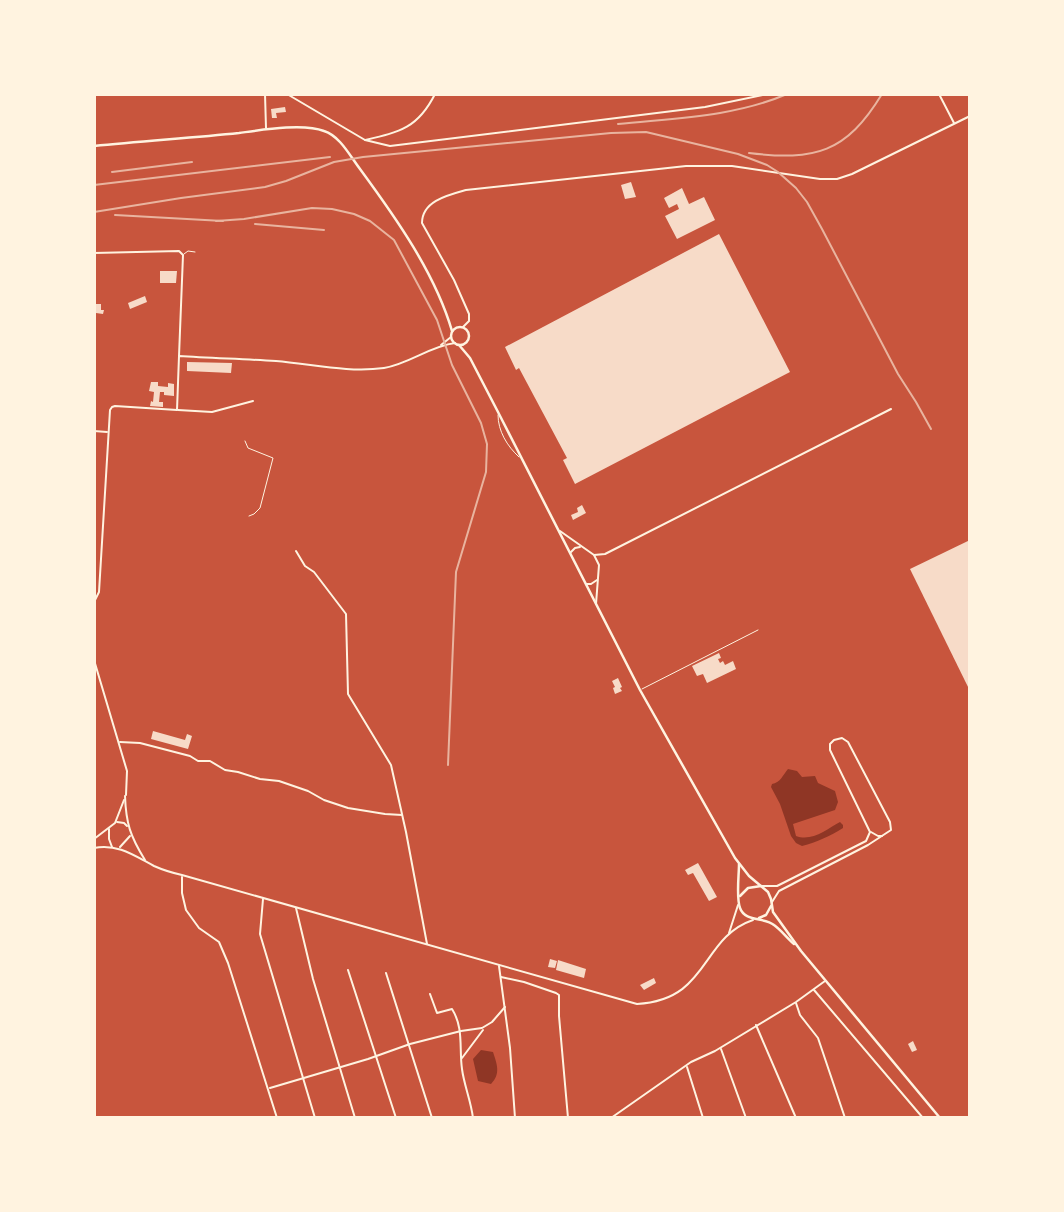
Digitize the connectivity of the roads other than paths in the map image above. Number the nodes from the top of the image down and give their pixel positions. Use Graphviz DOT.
graph roads {
  1 [pos="265,94"];
  2 [pos="287,94"];
  3 [pos="435,94"];
  4 [pos="768,94"];
  5 [pos="939,94"];
  6 [pos="970,116"];
  7 [pos="954,123"];
  8 [pos="266,130"];
  9 [pos="365,140"];
  10 [pos="94,146"];
  11 [pos="195,252"];
  12 [pos="94,253"];
  13 [pos="183,256"];
  14 [pos="447,316"];
  15 [pos="461,327"];
  16 [pos="452,331"];
  17 [pos="451,337"];
  18 [pos="466,342"];
  19 [pos="457,344"];
  20 [pos="439,347"];
  21 [pos="178,356"];
  22 [pos="468,356"];
  23 [pos="253,401"];
  24 [pos="891,409"];
  25 [pos="177,410"];
  26 [pos="94,431"];
  27 [pos="108,432"];
  28 [pos="244,441"];
  29 [pos="249,516"];
  30 [pos="558,530"];
  31 [pos="581,546"];
  32 [pos="296,551"];
  33 [pos="570,553"];
  34 [pos="605,554"];
  35 [pos="594,555"];
  36 [pos="599,565"];
  37 [pos="598,577"];
  38 [pos="586,584"];
  39 [pos="94,603"];
  40 [pos="596,605"];
  41 [pos="758,629"];
  42 [pos="94,660"];
  43 [pos="640,690"];
  44 [pos="119,742"];
  45 [pos="125,796"];
  46 [pos="402,816"];
  47 [pos="115,823"];
  48 [pos="128,827"];
  49 [pos="109,828"];
  50 [pos="870,832"];
  51 [pos="130,834"];
  52 [pos="884,835"];
  53 [pos="94,839"];
  54 [pos="113,847"];
  55 [pos="94,848"];
  56 [pos="120,848"];
  57 [pos="146,861"];
  58 [pos="739,864"];
  59 [pos="182,876"];
  60 [pos="761,886"];
  61 [pos="263,899"];
  62 [pos="739,900"];
  63 [pos="772,903"];
  64 [pos="296,907"];
  65 [pos="758,918"];
  66 [pos="728,935"];
  67 [pos="427,944"];
  68 [pos="802,951"];
  69 [pos="499,965"];
  70 [pos="348,970"];
  71 [pos="386,973"];
  72 [pos="501,977"];
  73 [pos="825,980"];
  74 [pos="814,989"];
  75 [pos="430,994"];
  76 [pos="796,1002"];
  77 [pos="505,1007"];
  78 [pos="756,1025"];
  79 [pos="482,1028"];
  80 [pos="461,1031"];
  81 [pos="410,1045"];
  82 [pos="720,1048"];
  83 [pos="376,1056"];
  84 [pos="461,1059"];
  85 [pos="687,1066"];
  86 [pos="340,1068"];
  87 [pos="303,1078"];
  88 [pos="269,1088"];
  89 [pos="277,1118"];
  90 [pos="315,1118"];
  91 [pos="355,1118"];
  92 [pos="396,1118"];
  93 [pos="432,1118"];
  94 [pos="472,1118"];
  95 [pos="515,1118"];
  96 [pos="568,1118"];
  97 [pos="611,1118"];
  98 [pos="703,1118"];
  99 [pos="746,1118"];
  100 [pos="796,1118"];
  101 [pos="845,1118"];
  102 [pos="923,1118"];
  103 [pos="940,1118"];
  1 -- 8 [label="street"];
  2 -- 9 [label="street"];
  3 -- 9 [label="street"];
  4 -- 9 [label="street"];
  5 -- 7 [label="street"];
  6 -- 7 [label="street"];
  7 -- 15 [label="street"];
  8 -- 10 [label="main road"];
  8 -- 14 [label="main road"];
  11 -- 13 [label="lane"];
  12 -- 13 [label="street"];
  13 -- 21 [label="street"];
  14 -- 15 [label="main road"];
  14 -- 16 [label="main road"];
  15 -- 16 [label="main road"];
  15 -- 18 [label="main road"];
  16 -- 17 [label="main road"];
  17 -- 19 [label="main road"];
  17 -- 20 [label="street"];
  18 -- 19 [label="main road"];
  18 -- 22 [label="main road"];
  19 -- 20 [label="street"];
  19 -- 22 [label="main road"];
  20 -- 21 [label="street"];
  21 -- 25 [label="street"];
  22 -- 30 [label="main road"];
  23 -- 25 [label="street"];
  24 -- 34 [label="street"];
  25 -- 27 [label="street"];
  26 -- 27 [label="street"];
  27 -- 39 [label="street"];
  28 -- 29 [label="lane"];
  30 -- 31 [label="street"];
  30 -- 33 [label="main road"];
  31 -- 33 [label="street"];
  31 -- 35 [label="street"];
  32 -- 46 [label="street"];
  33 -- 38 [label="main road"];
  34 -- 35 [label="street"];
  34 -- 36 [label="street"];
  35 -- 36 [label="street"];
  36 -- 37 [label="street"];
  37 -- 38 [label="street"];
  37 -- 40 [label="street"];
  38 -- 40 [label="main road"];
  40 -- 43 [label="main road"];
  41 -- 43 [label="lane"];
  42 -- 44 [label="street"];
  43 -- 58 [label="main road"];
  44 -- 45 [label="street"];
  44 -- 46 [label="street"];
  45 -- 47 [label="street"];
  45 -- 48 [label="street"];
  46 -- 67 [label="street"];
  47 -- 48 [label="street"];
  47 -- 49 [label="street"];
  48 -- 51 [label="street"];
  49 -- 53 [label="street"];
  49 -- 54 [label="street"];
  50 -- 52 [label="street"];
  50 -- 52 [label="street"];
  50 -- 60 [label="street"];
  51 -- 56 [label="street"];
  51 -- 57 [label="street"];
  52 -- 63 [label="street"];
  54 -- 55 [label="street"];
  54 -- 56 [label="street"];
  56 -- 57 [label="street"];
  57 -- 59 [label="street"];
  58 -- 60 [label="main road"];
  58 -- 62 [label="main road"];
  59 -- 61 [label="street"];
  59 -- 88 [label="street"];
  60 -- 62 [label="main road"];
  60 -- 63 [label="main road"];
  61 -- 64 [label="street"];
  61 -- 87 [label="street"];
  62 -- 65 [label="main road"];
  62 -- 66 [label="street"];
  63 -- 65 [label="main road"];
  63 -- 68 [label="main road"];
  64 -- 67 [label="street"];
  64 -- 86 [label="street"];
  65 -- 66 [label="street"];
  65 -- 68 [label="main road"];
  66 -- 69 [label="street"];
  67 -- 69 [label="street"];
  68 -- 73 [label="main road"];
  69 -- 72 [label="street"];
  70 -- 83 [label="street"];
  71 -- 81 [label="street"];
  72 -- 77 [label="street"];
  72 -- 96 [label="street"];
  73 -- 74 [label="street"];
  73 -- 103 [label="main road"];
  74 -- 76 [label="street"];
  74 -- 102 [label="street"];
  75 -- 80 [label="street"];
  76 -- 78 [label="street"];
  76 -- 101 [label="street"];
  77 -- 79 [label="street"];
  77 -- 95 [label="street"];
  78 -- 82 [label="street"];
  78 -- 100 [label="street"];
  79 -- 80 [label="street"];
  79 -- 84 [label="street"];
  80 -- 81 [label="street"];
  80 -- 84 [label="street"];
  81 -- 83 [label="street"];
  81 -- 93 [label="street"];
  82 -- 85 [label="street"];
  82 -- 99 [label="street"];
  83 -- 86 [label="street"];
  83 -- 92 [label="street"];
  84 -- 94 [label="street"];
  85 -- 97 [label="street"];
  85 -- 98 [label="street"];
  86 -- 87 [label="street"];
  86 -- 91 [label="street"];
  87 -- 88 [label="street"];
  87 -- 90 [label="street"];
  88 -- 89 [label="street"];
}
